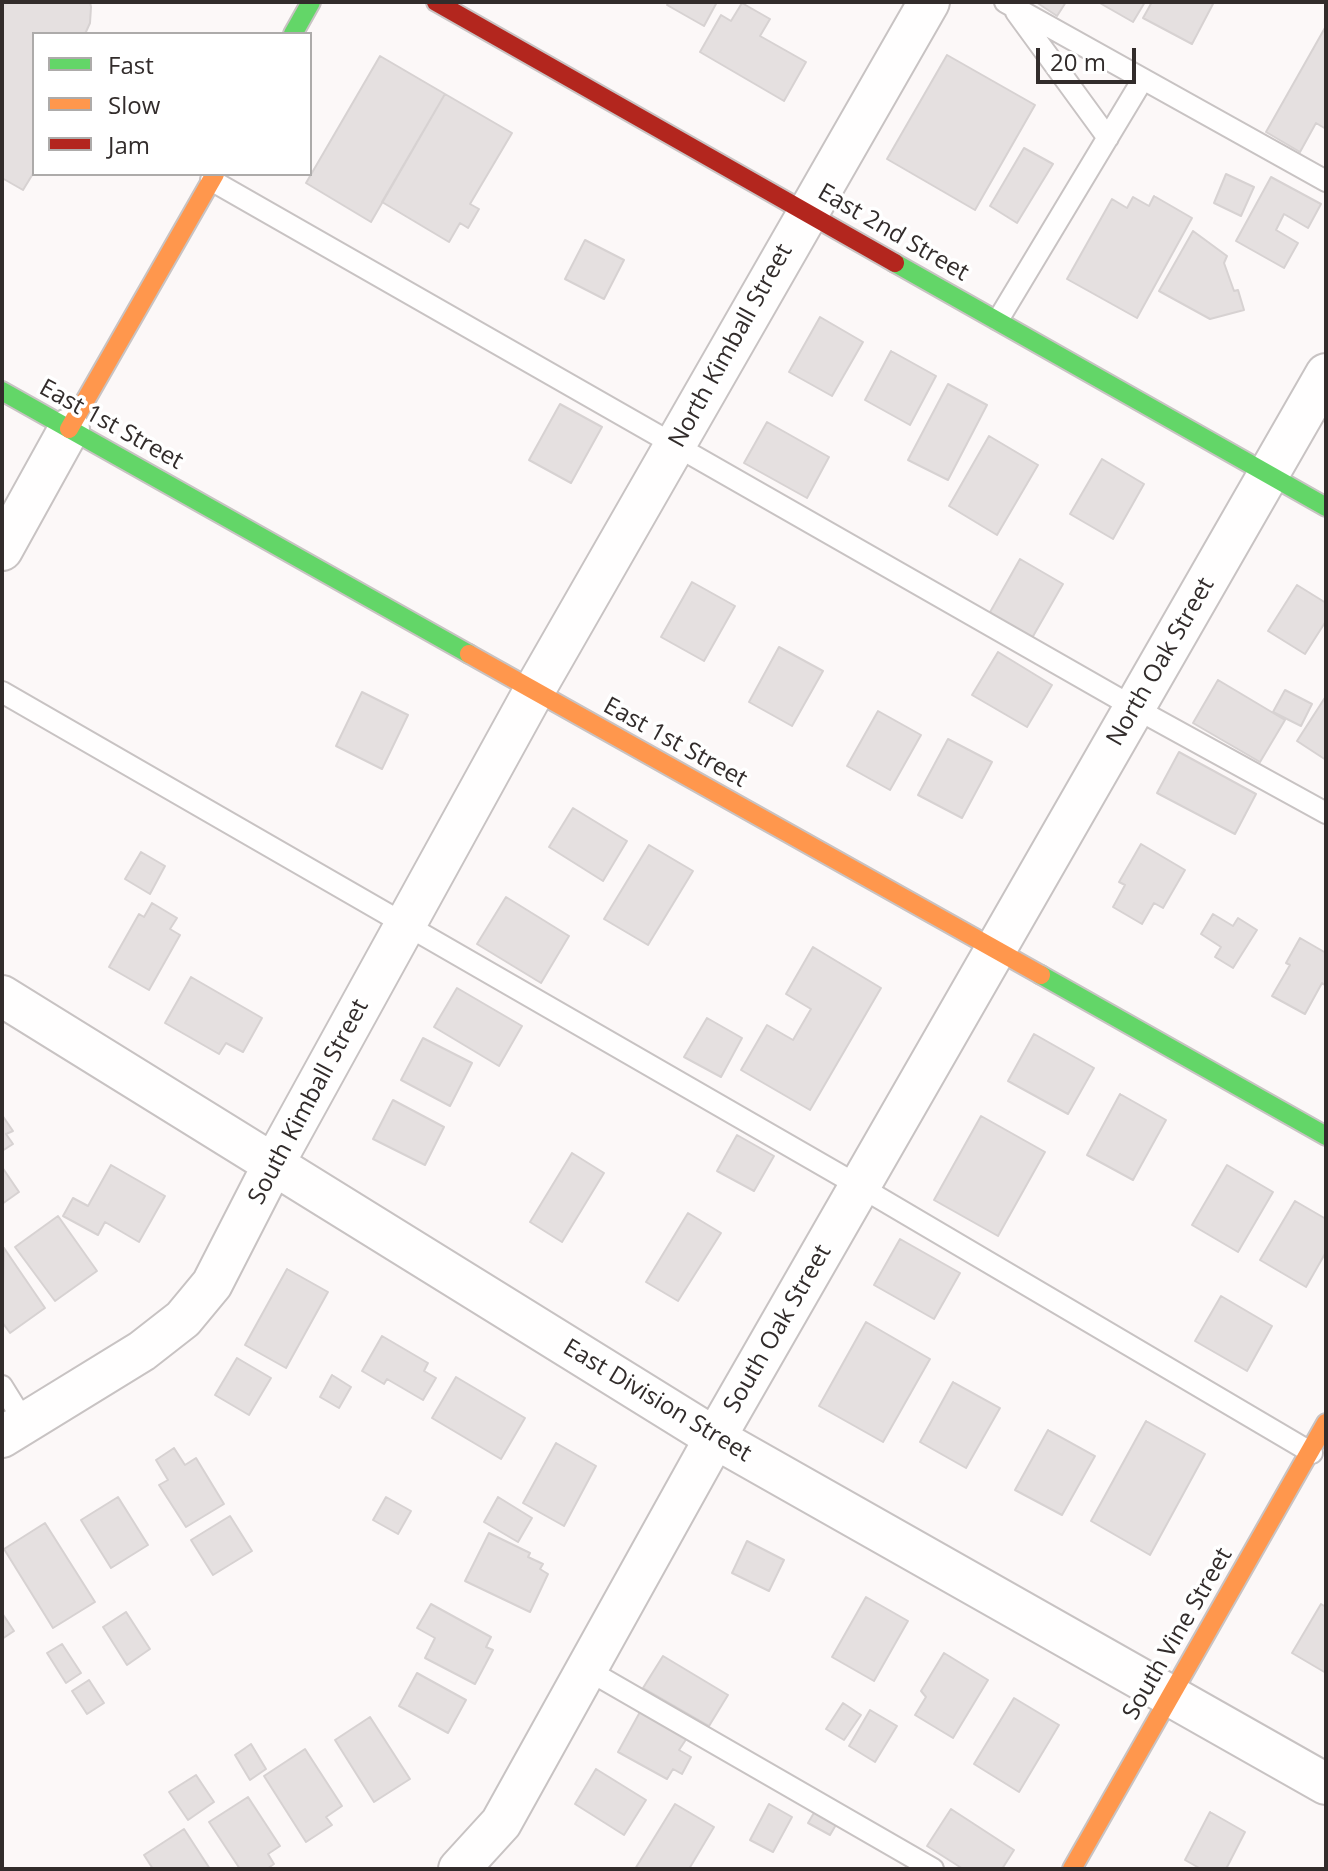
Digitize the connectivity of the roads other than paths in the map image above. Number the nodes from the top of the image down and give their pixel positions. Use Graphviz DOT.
graph roads {
  1 [pos="311,2"];
  2 [pos="436,2"];
  3 [pos="929,2"];
  4 [pos="1008,4"];
  5 [pos="294,32"];
  6 [pos="1143,79"];
  7 [pos="1108,138"];
  8 [pos="213,177"];
  9 [pos="1326,181"];
  10 [pos="807,211"];
  11 [pos="998,320"];
  12 [pos="1326,374"];
  13 [pos="2,391"];
  14 [pos="69,429"];
  15 [pos="676,445"];
  16 [pos="1268,475"];
  17 [pos="1326,507"];
  18 [pos="2,550"];
  19 [pos="534,691"];
  20 [pos="2,692"];
  21 [pos="1135,708"];
  22 [pos="1326,813"];
  23 [pos="405,925"];
  24 [pos="995,950"];
  25 [pos="2,996"];
  26 [pos="1326,1136"];
  27 [pos="273,1165"];
  28 [pos="859,1186"];
  29 [pos="2,1386"];
  30 [pos="1326,1423"];
  31 [pos="14,1430"];
  32 [pos="715,1438"];
  33 [pos="1318,1456"];
  34 [pos="586,1669"];
  35 [pos="1170,1696"];
  36 [pos="1326,1784"];
  37 [pos="470,1865"];
  38 [pos="933,1869"];
  39 [pos="1072,1869"];
  1 -- 5 [label="main road"];
  2 -- 10 [label="main road, East 2nd Street"];
  3 -- 10 [label="street, North Kimball Street"];
  4 -- 6 [label="lane"];
  4 -- 7 [label="lane"];
  6 -- 7 [label="lane"];
  6 -- 9 [label="lane"];
  7 -- 11 [label="lane"];
  8 -- 14 [label="main road"];
  8 -- 15 [label="lane"];
  10 -- 11 [label="main road, East 2nd Street"];
  10 -- 15 [label="street, North Kimball Street"];
  11 -- 16 [label="main road, East 2nd Street"];
  12 -- 16 [label="street, North Oak Street"];
  13 -- 14 [label="main road, East 1st Street"];
  14 -- 18 [label="street"];
  14 -- 19 [label="main road, East 1st Street"];
  15 -- 19 [label="street, North Kimball Street"];
  15 -- 21 [label="lane"];
  16 -- 17 [label="main road, East 2nd Street"];
  16 -- 21 [label="street, North Oak Street"];
  19 -- 23 [label="street, South Kimball Street"];
  19 -- 24 [label="main road, East 1st Street"];
  20 -- 23 [label="lane"];
  21 -- 22 [label="lane"];
  21 -- 24 [label="street, North Oak Street"];
  23 -- 27 [label="street, South Kimball Street"];
  23 -- 28 [label="lane"];
  24 -- 26 [label="main road, East 1st Street"];
  24 -- 28 [label="street, South Oak Street"];
  25 -- 27 [label="street, East Division Street"];
  27 -- 31 [label="street, South Kimball Street"];
  27 -- 32 [label="street, East Division Street"];
  28 -- 32 [label="street, South Oak Street"];
  28 -- 33 [label="lane"];
  29 -- 31 [label="lane"];
  30 -- 33 [label="main road, South Vine Street"];
  32 -- 34 [label="street, South Oak Street"];
  32 -- 35 [label="street, East Division Street"];
  33 -- 35 [label="main road, South Vine Street"];
  34 -- 37 [label="street, South Oak Street"];
  34 -- 38 [label="lane"];
  35 -- 36 [label="street, East Division Street"];
  35 -- 39 [label="main road, South Vine Street"];
}
